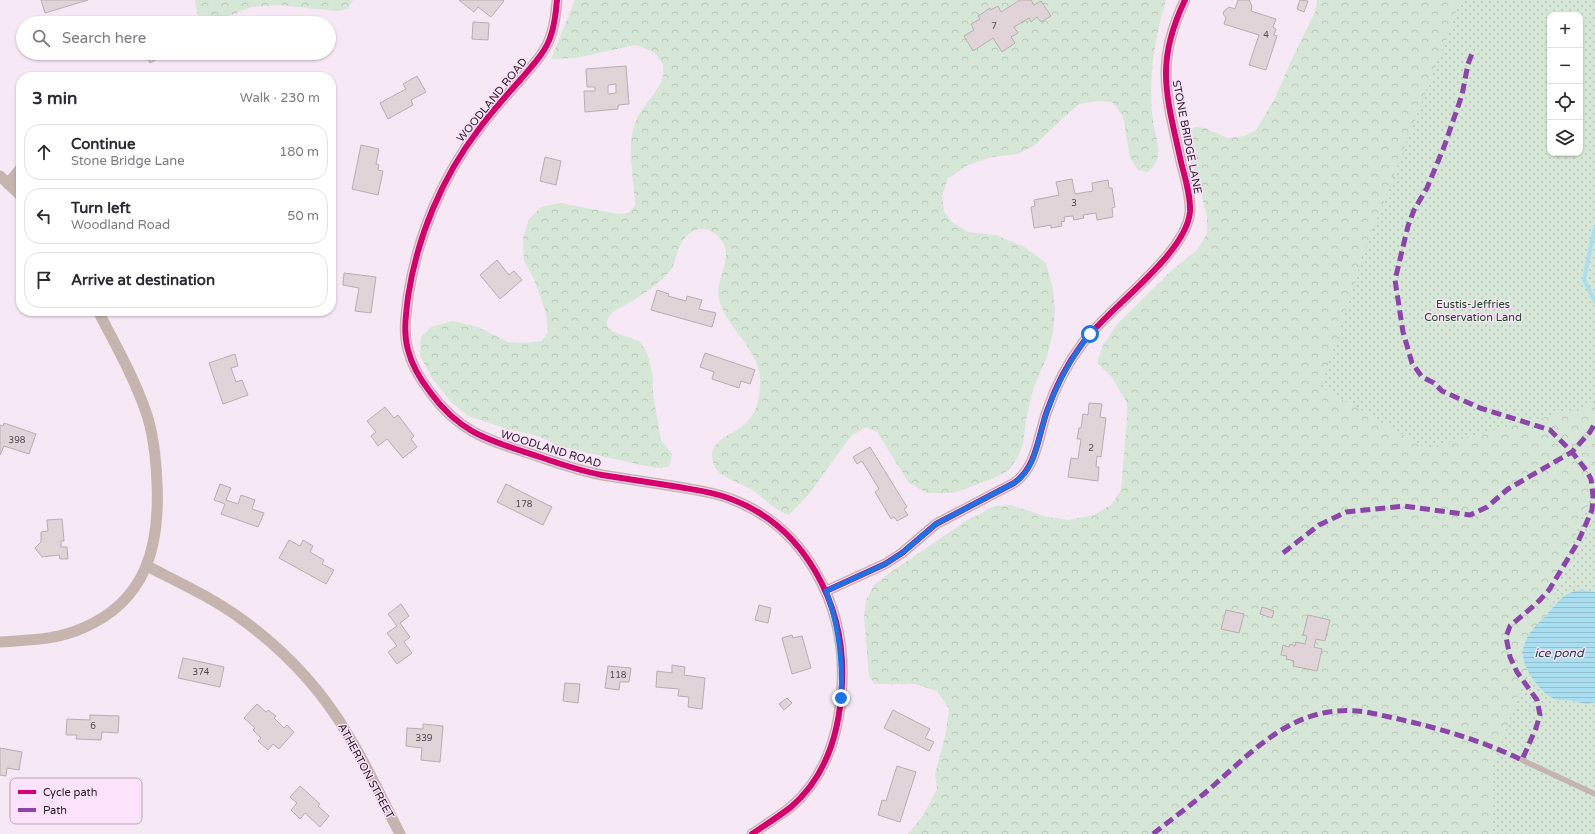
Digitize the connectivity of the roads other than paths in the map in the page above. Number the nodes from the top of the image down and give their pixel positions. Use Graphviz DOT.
graph roads {
  1 [pos="557,0"];
  2 [pos="1185,0"];
  3 [pos="16,172"];
  4 [pos="4,180"];
  5 [pos="16,191"];
  6 [pos="100,316"];
  7 [pos="147,566"];
  8 [pos="826,591"];
  9 [pos="0,642"];
  10 [pos="1522,760"];
  11 [pos="1595,794"];
  12 [pos="400,834"];
  13 [pos="752,834"];
  1 -- 8 [label="street, WOODLAND ROAD"];
  2 -- 8 [label="street, STONE BRIDGE LANE"];
  3 -- 4 [label="street"];
  4 -- 5 [label="street"];
  6 -- 7 [label="street"];
  7 -- 9 [label="street"];
  7 -- 12 [label="street, ATHERTON STREET"];
  8 -- 13 [label="street, WOODLAND ROAD"];
  10 -- 11 [label="lane"];
}
